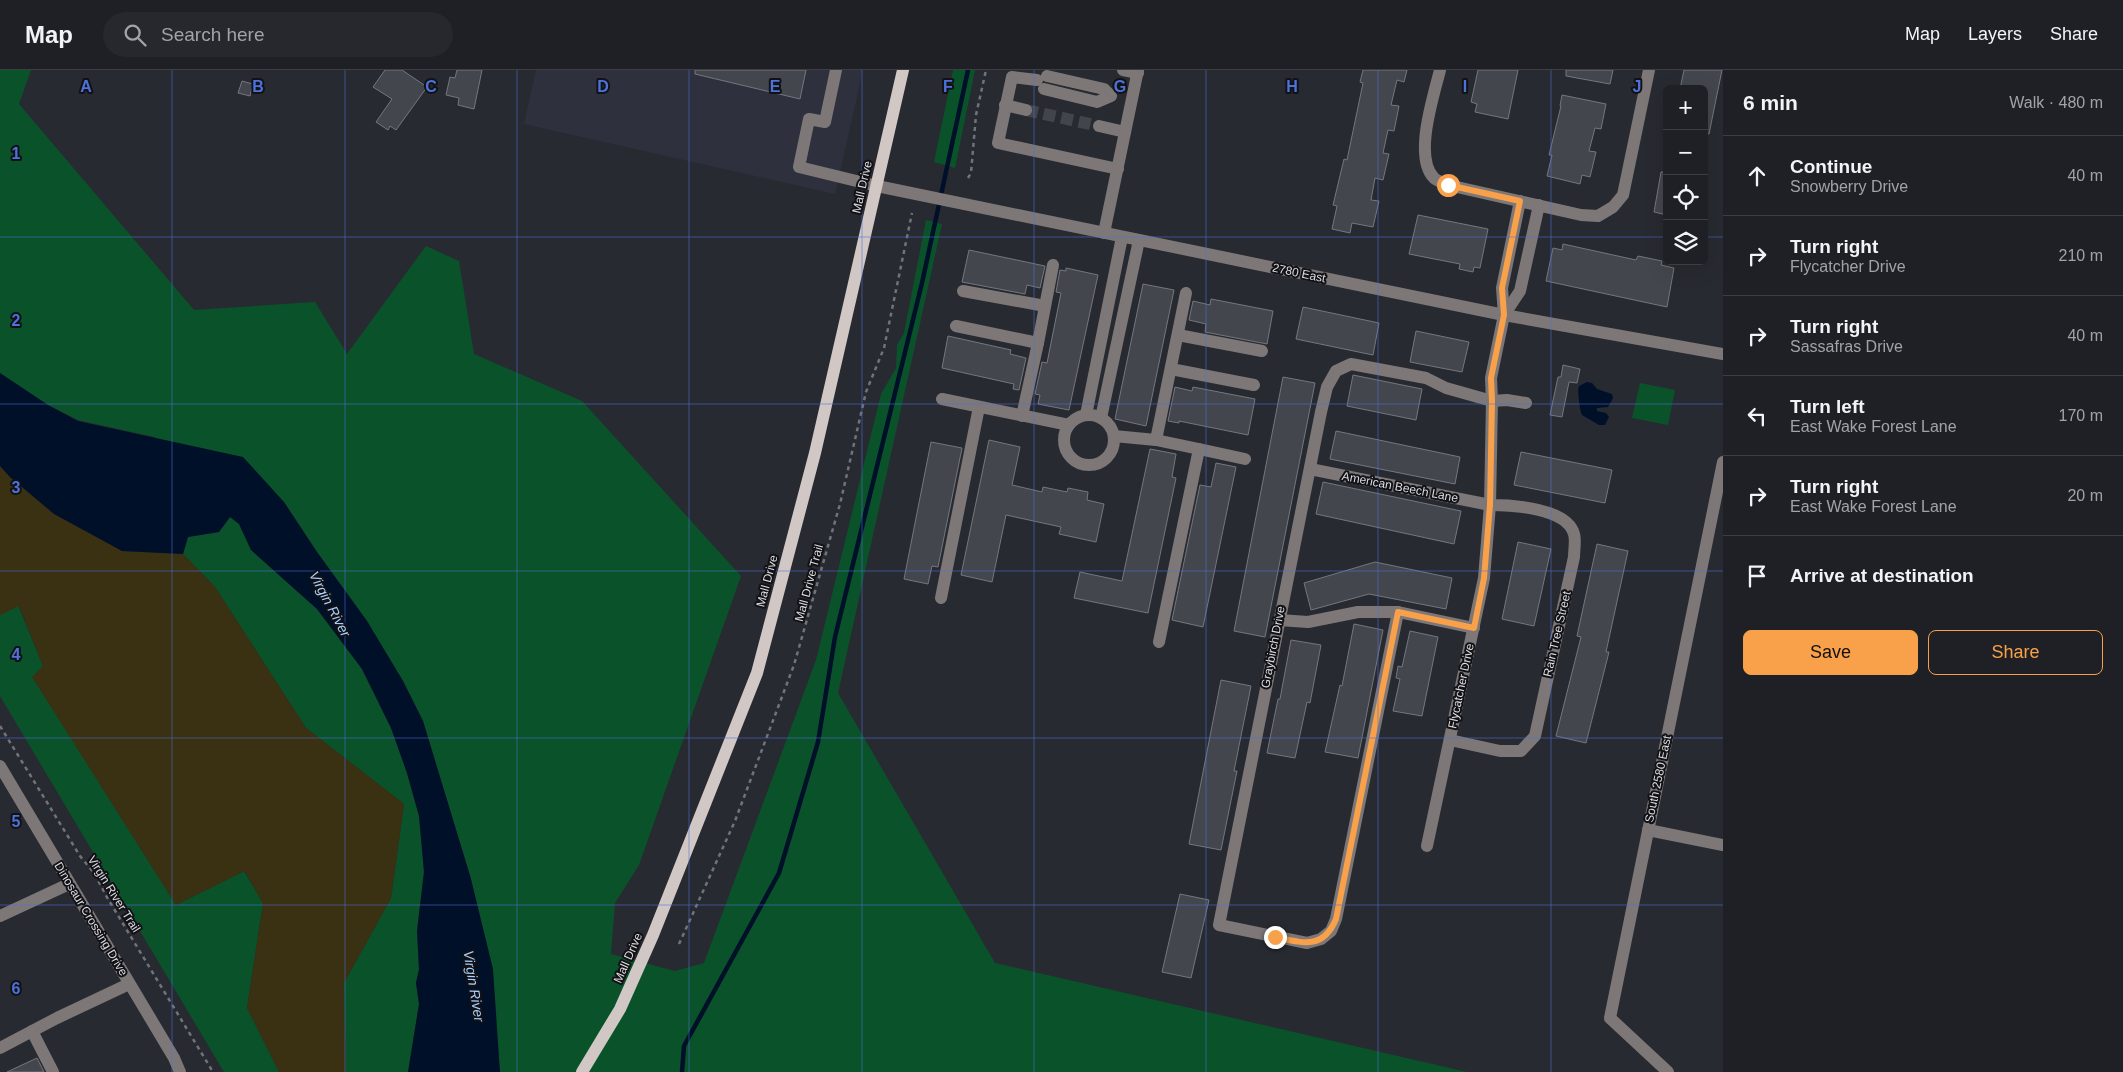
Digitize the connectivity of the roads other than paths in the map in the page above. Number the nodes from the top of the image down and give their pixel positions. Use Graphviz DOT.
graph roads {
  1 [pos="836,70"];
  2 [pos="903,70"];
  3 [pos="1123,70"];
  4 [pos="1440,70"];
  5 [pos="1649,70"];
  6 [pos="1138,72"];
  7 [pos="1132,101"];
  8 [pos="1005,105"];
  9 [pos="1026,110"];
  10 [pos="1099,126"];
  11 [pos="1125,132"];
  12 [pos="1118,168"];
  13 [pos="877,186"];
  14 [pos="1520,201"];
  15 [pos="1538,205"];
  16 [pos="1104,233"];
  17 [pos="1122,237"];
  18 [pos="1139,240"];
  19 [pos="1053,265"];
  20 [pos="962,291"];
  21 [pos="1186,293"];
  22 [pos="1045,306"];
  23 [pos="1504,315"];
  24 [pos="956,326"];
  25 [pos="1178,335"];
  26 [pos="1038,343"];
  27 [pos="1262,351"];
  28 [pos="1723,354"];
  29 [pos="1171,369"];
  30 [pos="1254,386"];
  31 [pos="942,398"];
  32 [pos="1492,401"];
  33 [pos="1526,403"];
  34 [pos="979,407"];
  35 [pos="1086,415"];
  36 [pos="1022,416"];
  37 [pos="1101,418"];
  38 [pos="1069,425"];
  39 [pos="1114,436"];
  40 [pos="1156,440"];
  41 [pos="1199,449"];
  42 [pos="1245,458"];
  43 [pos="1723,462"];
  44 [pos="1310,469"];
  45 [pos="1490,505"];
  46 [pos="941,598"];
  47 [pos="1398,612"];
  48 [pos="1279,620"];
  49 [pos="1474,628"];
  50 [pos="1159,642"];
  51 [pos="1450,740"];
  52 [pos="0,766"];
  53 [pos="1648,830"];
  54 [pos="1427,846"];
  55 [pos="1723,846"];
  56 [pos="70,884"];
  57 [pos="0,916"];
  58 [pos="130,984"];
  59 [pos="32,1031"];
  60 [pos="0,1048"];
  61 [pos="53,1072"];
  62 [pos="180,1072"];
  63 [pos="582,1072"];
  64 [pos="1668,1072"];
  1 -- 13 [label="street, 2780 East"];
  2 -- 13 [label="main road, Mall Drive"];
  3 -- 6 [label="street"];
  4 -- 14 [label="street"];
  5 -- 15 [label="street"];
  6 -- 7 [label="street"];
  7 -- 8 [label="street"];
  7 -- 11 [label="street"];
  8 -- 9 [label="street"];
  8 -- 12 [label="street"];
  10 -- 11 [label="street"];
  11 -- 12 [label="street"];
  12 -- 16 [label="street"];
  13 -- 16 [label="street, 2780 East"];
  13 -- 63 [label="main road, Mall Drive"];
  14 -- 15 [label="street"];
  14 -- 23 [label="street, Flycatcher Drive"];
  15 -- 23 [label="street, Flycatcher Drive"];
  16 -- 17 [label="street, 2780 East"];
  17 -- 18 [label="street, 2780 East"];
  17 -- 35 [label="street"];
  18 -- 23 [label="street, 2780 East"];
  18 -- 37 [label="street"];
  19 -- 22 [label="street"];
  20 -- 22 [label="street"];
  21 -- 25 [label="street"];
  22 -- 26 [label="street"];
  23 -- 28 [label="street, 2780 East"];
  23 -- 32 [label="street, Flycatcher Drive"];
  24 -- 26 [label="street"];
  25 -- 27 [label="street"];
  25 -- 29 [label="street"];
  26 -- 36 [label="street"];
  29 -- 30 [label="street"];
  29 -- 40 [label="street"];
  31 -- 34 [label="street"];
  32 -- 33 [label="street"];
  32 -- 44 [label="street, Graybirch Drive"];
  32 -- 45 [label="street, Flycatcher Drive"];
  34 -- 36 [label="street"];
  34 -- 46 [label="street"];
  35 -- 37 [label="street"];
  35 -- 38 [label="street"];
  36 -- 38 [label="street"];
  37 -- 39 [label="street"];
  38 -- 39 [label="street"];
  39 -- 40 [label="street"];
  40 -- 41 [label="street"];
  41 -- 42 [label="street"];
  41 -- 50 [label="street"];
  43 -- 53 [label="street, South 2580 East"];
  44 -- 45 [label="street, American Beech Lane"];
  44 -- 48 [label="street, Graybirch Drive"];
  45 -- 49 [label="street, Flycatcher Drive"];
  45 -- 51 [label="street, Rain Tree Street"];
  47 -- 48 [label="street"];
  47 -- 48 [label="street, Graybirch Drive"];
  47 -- 49 [label="street"];
  49 -- 51 [label="street, Flycatcher Drive"];
  51 -- 54 [label="street, Flycatcher Drive"];
  52 -- 56 [label="street, Dinosaur Crossing Drive"];
  53 -- 55 [label="street"];
  53 -- 64 [label="street, South 2580 East"];
  56 -- 57 [label="street"];
  56 -- 58 [label="street, Dinosaur Crossing Drive"];
  58 -- 59 [label="street"];
  58 -- 62 [label="street, Dinosaur Crossing Drive"];
  59 -- 60 [label="street"];
  59 -- 61 [label="street"];
}
